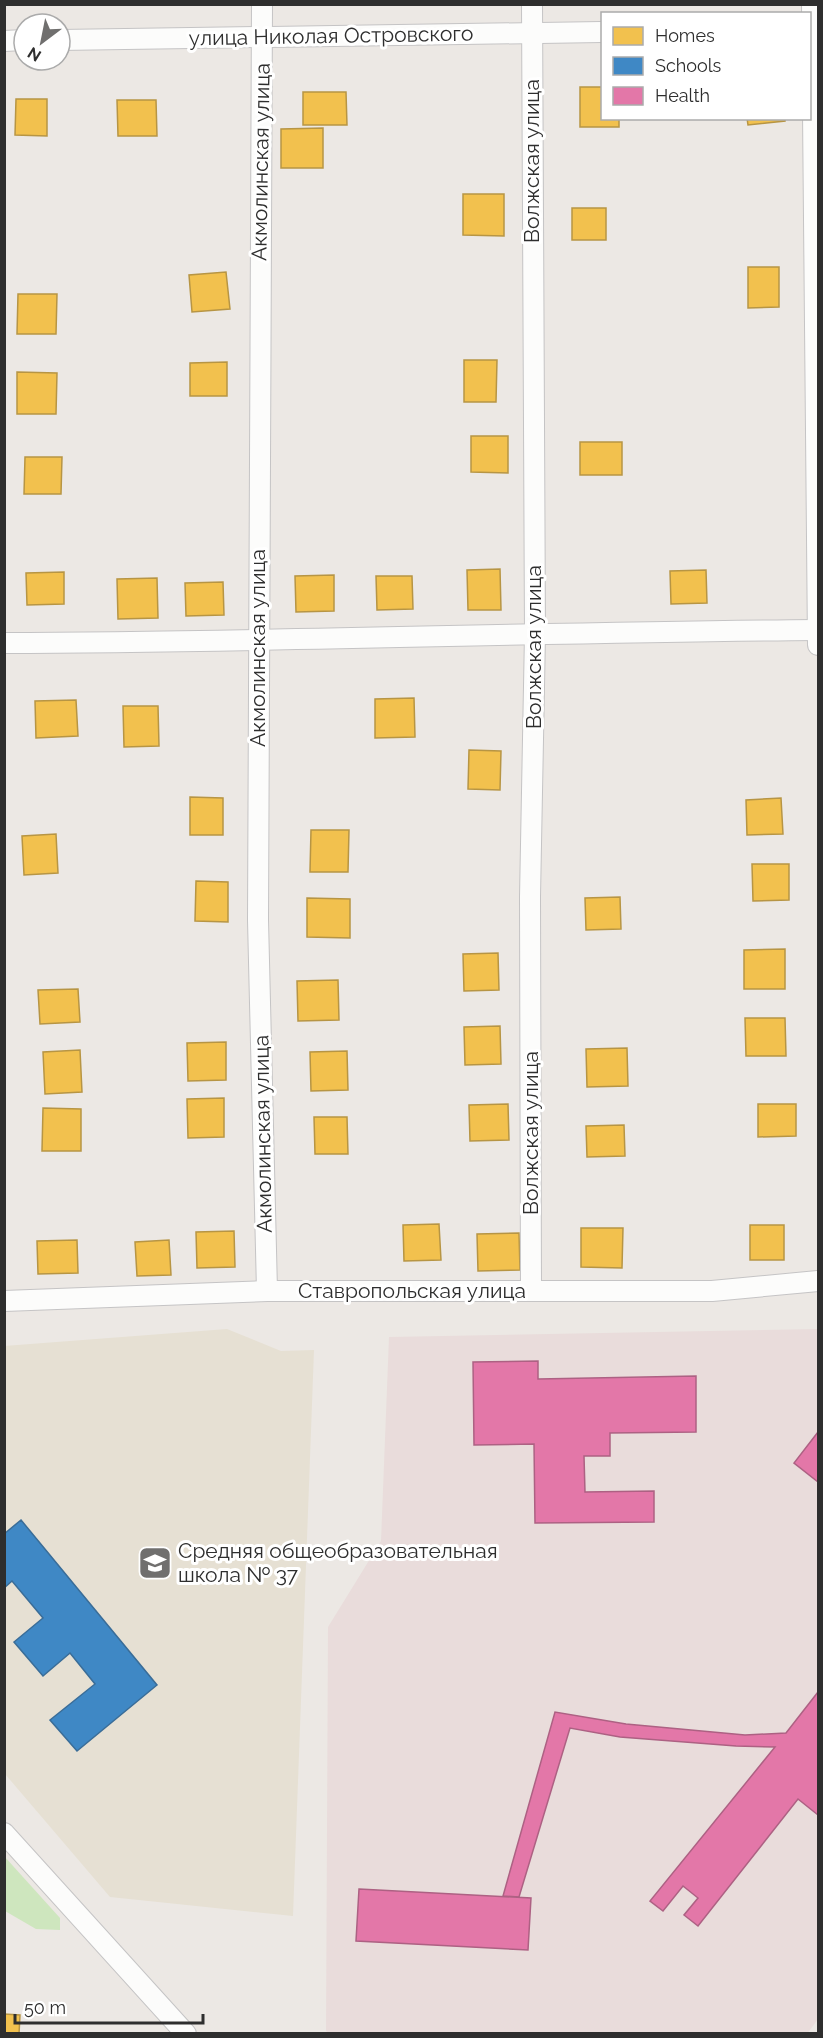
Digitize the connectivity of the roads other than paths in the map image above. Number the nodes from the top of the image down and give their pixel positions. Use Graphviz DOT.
graph roads {
  1 [pos="262,4"];
  2 [pos="532,4"];
  3 [pos="812,4"];
  4 [pos="532,32"];
  5 [pos="601,32"];
  6 [pos="814,32"];
  7 [pos="263,37"];
  8 [pos="72,40"];
  9 [pos="535,634"];
  10 [pos="818,635"];
  11 [pos="258,642"];
  12 [pos="4,644"];
  13 [pos="819,1281"];
  14 [pos="531,1290"];
  15 [pos="267,1291"];
  16 [pos="4,1301"];
  17 [pos="4,1833"];
  18 [pos="186,2034"];
  1 -- 7 [label="street, Акмолинская улица"];
  2 -- 4 [label="street, Волжская улица"];
  3 -- 6 [label="street"];
  4 -- 5 [label="street, улица Николая Островского"];
  4 -- 7 [label="street, улица Николая Островского"];
  4 -- 9 [label="street, Волжская улица"];
  6 -- 10 [label="street"];
  7 -- 8 [label="street, улица Николая Островского"];
  7 -- 11 [label="street, Акмолинская улица"];
  9 -- 10 [label="street"];
  9 -- 11 [label="street"];
  9 -- 14 [label="street, Волжская улица"];
  11 -- 12 [label="street"];
  11 -- 15 [label="street, Акмолинская улица"];
  13 -- 14 [label="street, Ставропольская улица"];
  14 -- 15 [label="street, Ставропольская улица"];
  15 -- 16 [label="street, Ставропольская улица"];
  17 -- 18 [label="street"];
}
